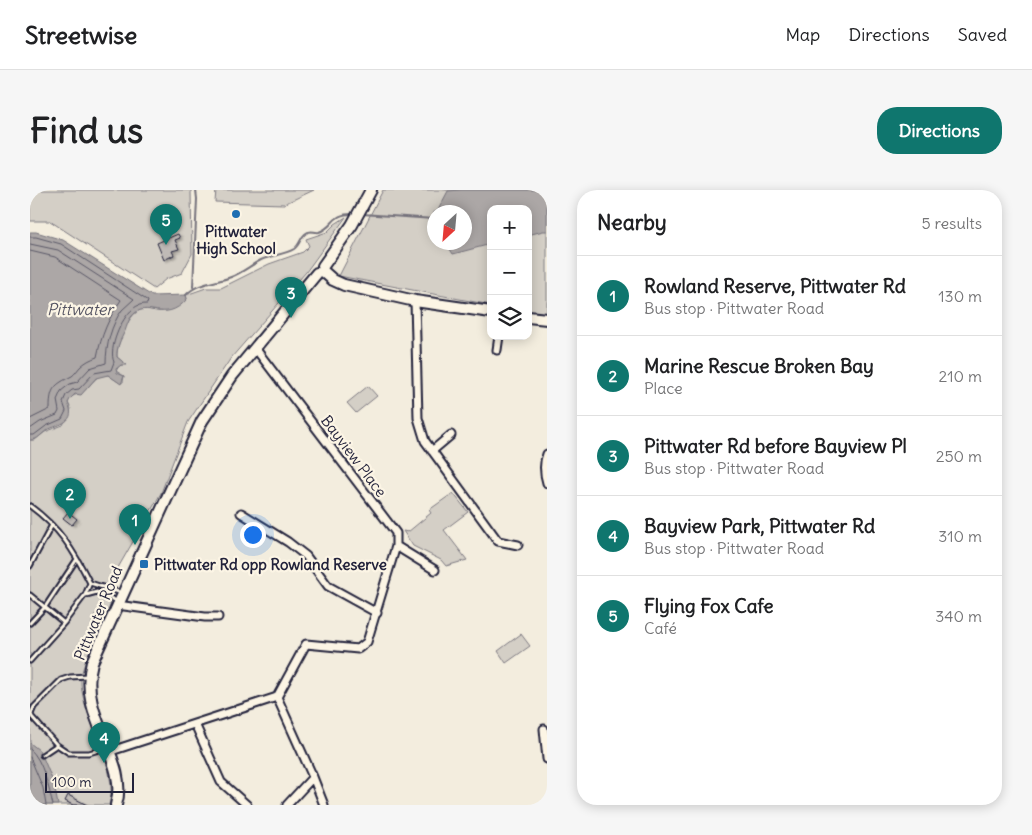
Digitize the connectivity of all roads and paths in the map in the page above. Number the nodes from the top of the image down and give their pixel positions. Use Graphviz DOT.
graph roads {
  1 [pos="370,193"];
  2 [pos="321,270"];
  3 [pos="415,301"];
  4 [pos="487,311"];
  5 [pos="532,317"];
  6 [pos="547,319"];
  7 [pos="498,340"];
  8 [pos="255,348"];
  9 [pos="497,350"];
  10 [pos="451,436"];
  11 [pos="432,451"];
  12 [pos="547,454"];
  13 [pos="547,483"];
  14 [pos="30,506"];
  15 [pos="241,512"];
  16 [pos="52,525"];
  17 [pos="518,545"];
  18 [pos="396,546"];
  19 [pos="77,558"];
  20 [pos="30,566"];
  21 [pos="435,570"];
  22 [pos="90,583"];
  23 [pos="30,595"];
  24 [pos="85,595"];
  25 [pos="119,600"];
  26 [pos="45,607"];
  27 [pos="377,613"];
  28 [pos="218,618"];
  29 [pos="30,622"];
  30 [pos="64,623"];
  31 [pos="30,661"];
  32 [pos="88,676"];
  33 [pos="276,697"];
  34 [pos="194,724"];
  35 [pos="544,729"];
  36 [pos="57,745"];
  37 [pos="107,750"];
  38 [pos="42,755"];
  39 [pos="547,758"];
  40 [pos="313,777"];
  41 [pos="116,805"];
  42 [pos="246,805"];
  43 [pos="288,805"];
  44 [pos="324,805"];
  1 -- 2 [label="main road, Pittwater Road"];
  2 -- 3 [label="main road"];
  2 -- 8 [label="main road, Pittwater Road"];
  3 -- 4 [label="main road"];
  3 -- 11 [label="street"];
  5 -- 6 [label="main road"];
  7 -- 9 [label="street"];
  8 -- 18 [label="street, Bayview Place"];
  8 -- 25 [label="main road, Pittwater Road"];
  10 -- 11 [label="street"];
  11 -- 17 [label="street"];
  12 -- 13 [label="street"];
  14 -- 16 [label="lane"];
  15 -- 27 [label="street"];
  16 -- 19 [label="lane"];
  16 -- 20 [label="lane"];
  18 -- 21 [label="street"];
  18 -- 27 [label="street"];
  19 -- 22 [label="lane"];
  19 -- 26 [label="lane"];
  22 -- 24 [label="lane"];
  22 -- 25 [label="lane"];
  23 -- 26 [label="lane"];
  24 -- 25 [label="lane"];
  24 -- 30 [label="lane"];
  25 -- 28 [label="street"];
  25 -- 32 [label="main road, Pittwater Road"];
  26 -- 29 [label="lane"];
  26 -- 30 [label="lane"];
  27 -- 33 [label="street"];
  30 -- 31 [label="lane"];
  32 -- 36 [label="lane"];
  32 -- 37 [label="main road, Pittwater Road"];
  33 -- 34 [label="street"];
  33 -- 40 [label="street"];
  34 -- 37 [label="street"];
  34 -- 42 [label="street"];
  35 -- 39 [label="street"];
  36 -- 37 [label="lane"];
  36 -- 38 [label="lane"];
  37 -- 41 [label="main road, Pittwater Road"];
  40 -- 43 [label="street"];
  40 -- 44 [label="street"];
}
